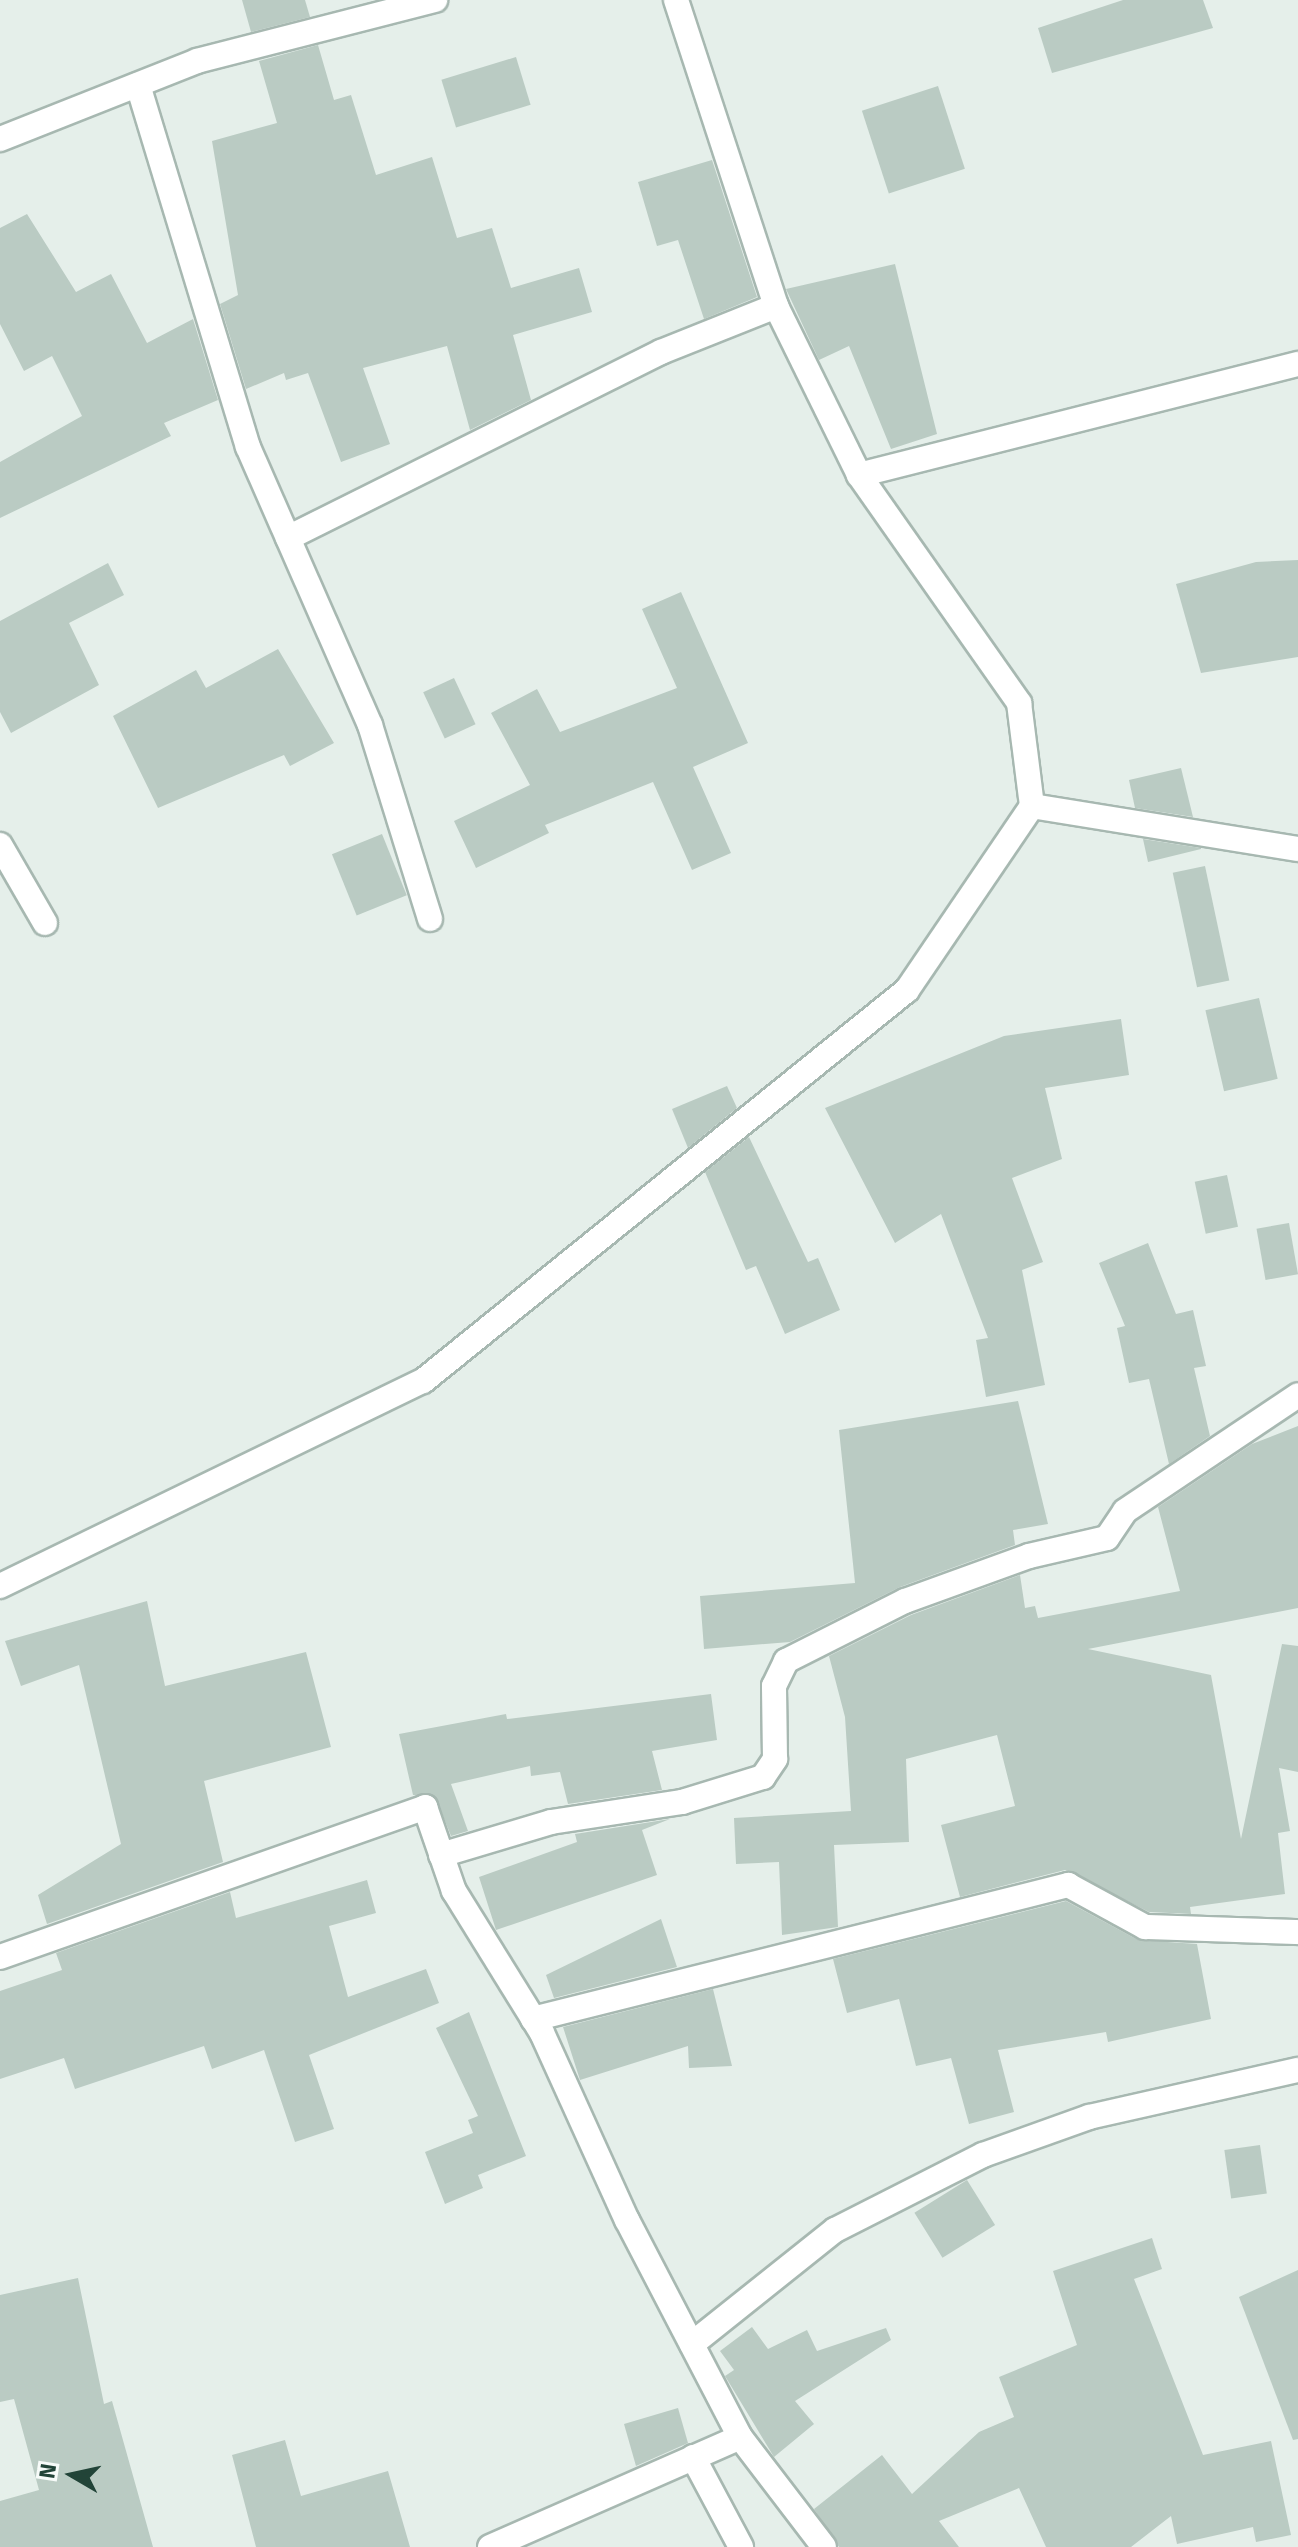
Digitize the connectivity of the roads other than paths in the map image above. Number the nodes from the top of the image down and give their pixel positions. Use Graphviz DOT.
graph roads {
  1 [pos="435,0"];
  2 [pos="676,0"];
  3 [pos="138,85"];
  4 [pos="0,139"];
  5 [pos="776,306"];
  6 [pos="1298,364"];
  7 [pos="859,475"];
  8 [pos="288,538"];
  9 [pos="1032,806"];
  10 [pos="0,845"];
  11 [pos="1298,849"];
  12 [pos="430,919"];
  13 [pos="45,923"];
  14 [pos="1298,1395"];
  15 [pos="0,1586"];
  16 [pos="441,1855"];
  17 [pos="1298,1932"];
  18 [pos="0,1957"];
  19 [pos="533,2019"];
  20 [pos="1298,2070"];
  21 [pos="692,2344"];
  22 [pos="740,2437"];
  23 [pos="693,2457"];
  24 [pos="490,2547"];
  25 [pos="741,2547"];
  26 [pos="824,2547"];
  1 -- 3 [label="street"];
  2 -- 5 [label="street"];
  3 -- 4 [label="street"];
  3 -- 8 [label="street"];
  5 -- 7 [label="street"];
  5 -- 8 [label="street"];
  6 -- 7 [label="street"];
  7 -- 9 [label="street"];
  8 -- 12 [label="street"];
  9 -- 11 [label="street"];
  9 -- 15 [label="street"];
  10 -- 13 [label="street"];
  14 -- 16 [label="street"];
  16 -- 18 [label="street"];
  16 -- 19 [label="street"];
  17 -- 19 [label="street"];
  19 -- 21 [label="street"];
  20 -- 21 [label="street"];
  21 -- 22 [label="street"];
  22 -- 23 [label="street"];
  22 -- 26 [label="street"];
  23 -- 24 [label="street"];
  23 -- 25 [label="street"];
}
